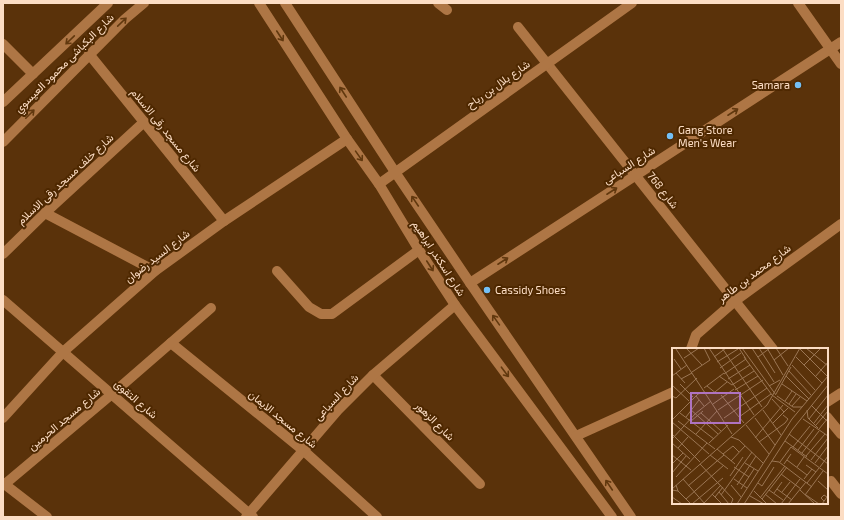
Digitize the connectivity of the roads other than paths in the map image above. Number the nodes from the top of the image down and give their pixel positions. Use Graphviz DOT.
graph roads {
  1 [pos="107,3"];
  2 [pos="144,3"];
  3 [pos="259,3"];
  4 [pos="285,3"];
  5 [pos="438,3"];
  6 [pos="632,3"];
  7 [pos="798,3"];
  8 [pos="447,10"];
  9 [pos="518,27"];
  10 [pos="841,42"];
  11 [pos="3,44"];
  12 [pos="830,49"];
  13 [pos="89,54"];
  14 [pos="547,64"];
  15 [pos="841,64"];
  16 [pos="34,74"];
  17 [pos="3,102"];
  18 [pos="144,122"];
  19 [pos="347,139"];
  20 [pos="3,142"];
  21 [pos="395,172"];
  22 [pos="635,175"];
  23 [pos="379,184"];
  24 [pos="45,213"];
  25 [pos="224,221"];
  26 [pos="841,224"];
  27 [pos="419,250"];
  28 [pos="3,254"];
  29 [pos="155,271"];
  30 [pos="277,271"];
  31 [pos="470,283"];
  32 [pos="3,300"];
  33 [pos="735,301"];
  34 [pos="455,305"];
  35 [pos="211,308"];
  36 [pos="171,344"];
  37 [pos="691,348"];
  38 [pos="772,348"];
  39 [pos="63,352"];
  40 [pos="373,375"];
  41 [pos="672,392"];
  42 [pos="841,393"];
  43 [pos="112,394"];
  44 [pos="828,401"];
  45 [pos="828,417"];
  46 [pos="3,418"];
  47 [pos="841,434"];
  48 [pos="576,436"];
  49 [pos="304,451"];
  50 [pos="831,482"];
  51 [pos="4,484"];
  52 [pos="480,484"];
  53 [pos="841,494"];
  54 [pos="42,516"];
  55 [pos="249,516"];
  56 [pos="377,517"];
  57 [pos="612,517"];
  58 [pos="631,517"];
  1 -- 16 [label="street, شارع البكباشى محمود العيسوي, one-way"];
  13 -- 2 [label="street, شارع البكباشى محمود العيسوي, one-way"];
  3 -- 19 [label="street, شارع اسكندر ابراهيم, one-way"];
  21 -- 4 [label="street, شارع اسكندر ابراهيم, one-way"];
  5 -- 8 [label="street"];
  6 -- 14 [label="street, شارع بلال بن رباح"];
  7 -- 12 [label="street"];
  9 -- 14 [label="street, شارع 768"];
  10 -- 12 [label="street, شارع السباعى"];
  11 -- 16 [label="street"];
  12 -- 15 [label="street"];
  22 -- 12 [label="street, شارع السباعى, one-way"];
  13 -- 18 [label="street, شارع مسجد رقى الاسلام"];
  20 -- 13 [label="street, شارع البكباشى محمود العيسوي, one-way"];
  14 -- 21 [label="street, شارع بلال بن رباح"];
  14 -- 22 [label="street, شارع 768"];
  16 -- 17 [label="street, شارع البكباشى محمود العيسوي"];
  18 -- 24 [label="street, شارع خلف مسجد رقى الاسلام"];
  18 -- 25 [label="street, شارع مسجد رقى الاسلام"];
  19 -- 23 [label="street, شارع اسكندر ابراهيم, one-way"];
  19 -- 25 [label="street, شارع السيد رضوان"];
  21 -- 23 [label="street, شارع بلال بن رباح"];
  31 -- 21 [label="street, شارع اسكندر ابراهيم, one-way"];
  31 -- 22 [label="street, شارع السباعى, one-way"];
  22 -- 33 [label="street, شارع 768"];
  23 -- 27 [label="street, شارع اسكندر ابراهيم"];
  24 -- 28 [label="street, شارع خلف مسجد رقى الاسلام"];
  24 -- 29 [label="street"];
  25 -- 29 [label="street, شارع السيد رضوان"];
  26 -- 33 [label="street, شارع محمد بن طاهر"];
  27 -- 30 [label="street"];
  27 -- 34 [label="street, شارع اسكندر ابراهيم, one-way"];
  29 -- 39 [label="street, شارع السيد رضوان"];
  48 -- 31 [label="street, شارع اسكندر ابراهيم, one-way"];
  32 -- 39 [label="street, شارع التقوى"];
  33 -- 37 [label="street, شارع محمد بن طاهر"];
  33 -- 38 [label="street, شارع 768"];
  34 -- 40 [label="street, شارع السباعى"];
  34 -- 57 [label="street, شارع اسكندر ابراهيم, one-way"];
  35 -- 36 [label="street, شارع مسجد الحرمين"];
  36 -- 43 [label="street, شارع مسجد الحرمين"];
  36 -- 49 [label="street, شارع مسجد الايمان"];
  39 -- 43 [label="street, شارع التقوى"];
  39 -- 46 [label="street, شارع السيد رضوان"];
  40 -- 49 [label="street, شارع السباعى"];
  40 -- 52 [label="street, شارع الزهور"];
  41 -- 48 [label="street"];
  42 -- 44 [label="street"];
  43 -- 51 [label="street, شارع مسجد الحرمين"];
  43 -- 55 [label="street, شارع التقوى"];
  45 -- 47 [label="street"];
  58 -- 48 [label="street, شارع اسكندر ابراهيم, one-way"];
  49 -- 55 [label="street, شارع السباعى"];
  49 -- 56 [label="street, شارع مسجد الايمان"];
  50 -- 53 [label="street"];
  51 -- 54 [label="street"];
}
